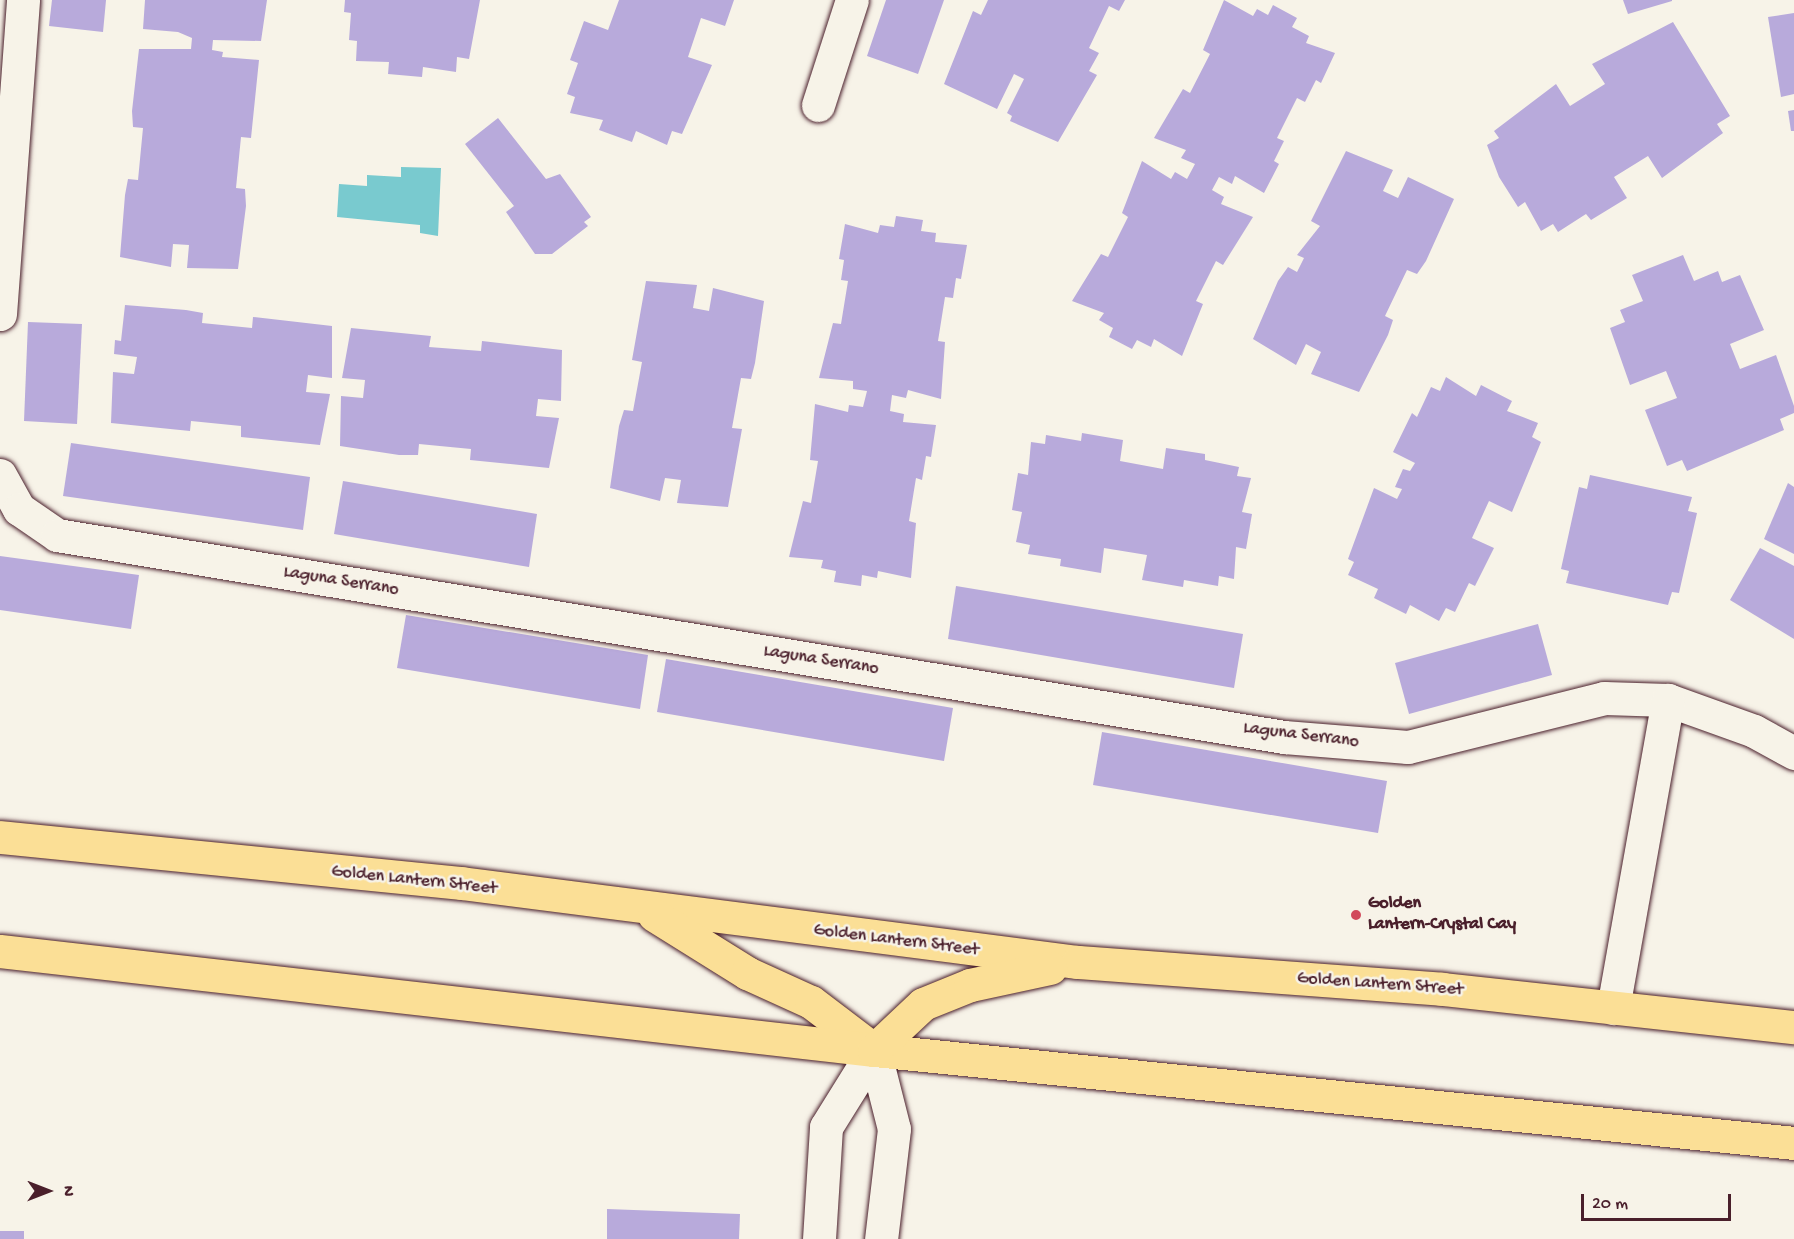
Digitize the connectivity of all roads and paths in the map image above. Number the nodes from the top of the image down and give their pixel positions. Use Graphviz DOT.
graph roads {
  1 [pos="23,0"];
  2 [pos="852,0"];
  3 [pos="818,105"];
  4 [pos="0,314"];
  5 [pos="0,475"];
  6 [pos="1668,700"];
  7 [pos="1794,753"];
  8 [pos="0,837"];
  9 [pos="646,910"];
  10 [pos="0,951"];
  11 [pos="1078,963"];
  12 [pos="1613,1008"];
  13 [pos="1794,1027"];
  14 [pos="874,1050"];
  15 [pos="1794,1143"];
  16 [pos="819,1239"];
  17 [pos="881,1239"];
  1 -- 4 [label="street"];
  2 -- 3 [label="street"];
  5 -- 6 [label="street, Laguna Serrano"];
  6 -- 7 [label="street, Laguna Serrano"];
  6 -- 12 [label="street"];
  8 -- 9 [label="main road, Golden Lantern Street"];
  9 -- 11 [label="main road, Golden Lantern Street"];
  9 -- 14 [label="main road"];
  10 -- 14 [label="main road"];
  11 -- 12 [label="main road, Golden Lantern Street"];
  11 -- 14 [label="main road"];
  12 -- 13 [label="main road, Golden Lantern Street"];
  14 -- 15 [label="main road"];
  14 -- 16 [label="street"];
  14 -- 17 [label="street"];
}
